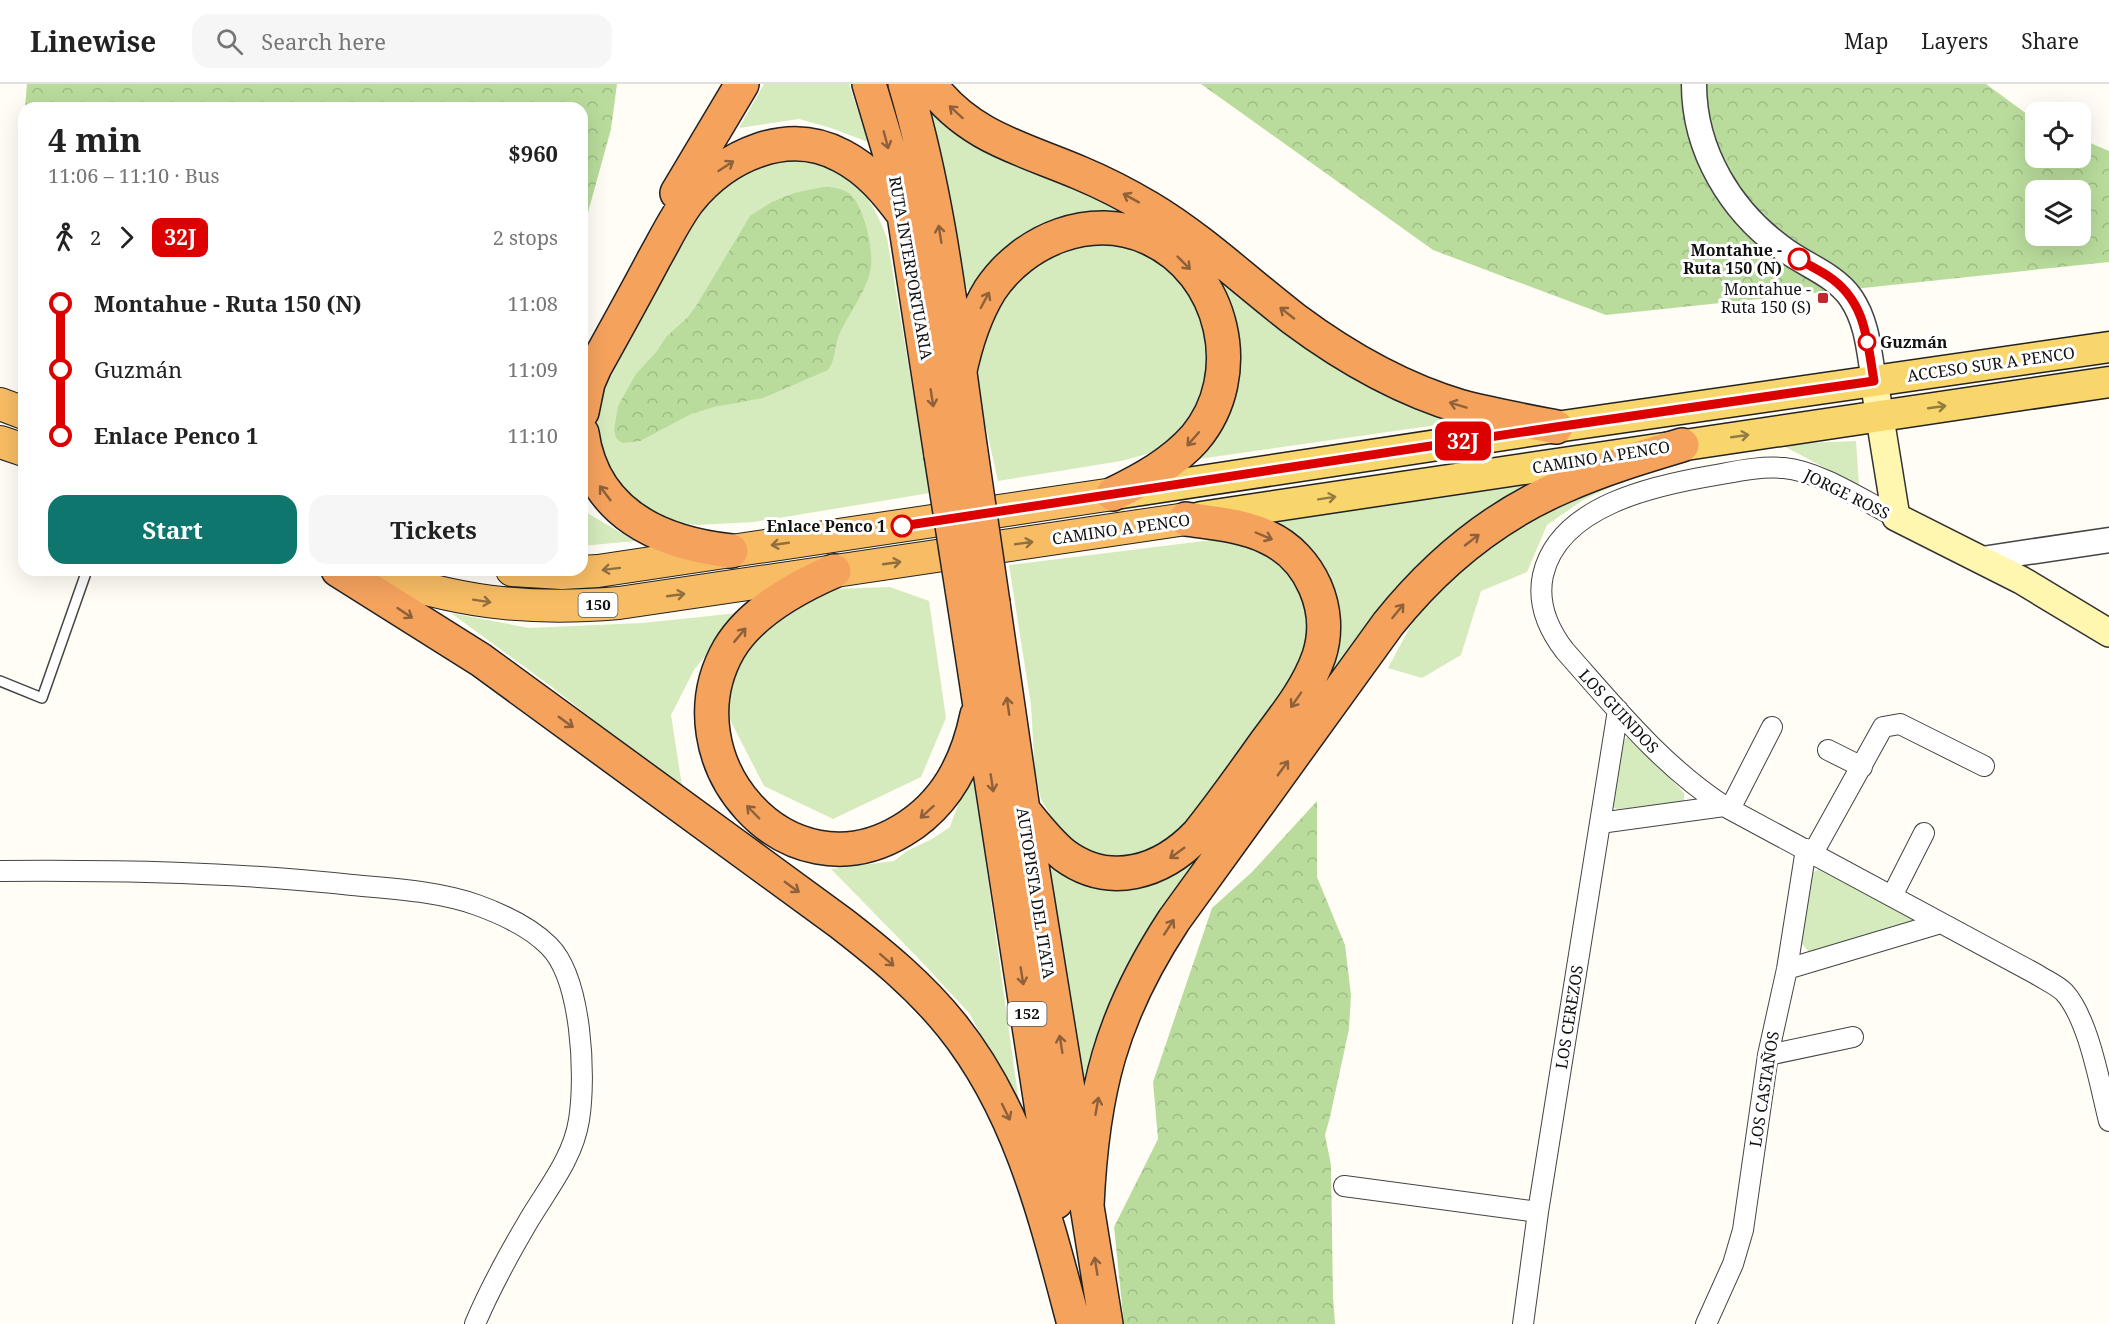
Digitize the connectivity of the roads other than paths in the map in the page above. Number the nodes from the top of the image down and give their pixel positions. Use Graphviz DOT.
graph roads {
  1 [pos="742,84"];
  2 [pos="869,84"];
  3 [pos="905,84"];
  4 [pos="930,84"];
  5 [pos="1694,84"];
  6 [pos="904,215"];
  7 [pos="588,341"];
  8 [pos="2109,347"];
  9 [pos="959,375"];
  10 [pos="1874,381"];
  11 [pos="2109,382"];
  12 [pos="588,383"];
  13 [pos="0,404"];
  14 [pos="18,411"];
  15 [pos="1879,416"];
  16 [pos="1556,427"];
  17 [pos="0,442"];
  18 [pos="1682,445"];
  19 [pos="18,448"];
  20 [pos="956,454"];
  21 [pos="588,461"];
  22 [pos="1113,494"];
  23 [pos="1896,517"];
  24 [pos="1186,519"];
  25 [pos="2109,540"];
  26 [pos="731,551"];
  27 [pos="1982,559"];
  28 [pos="834,571"];
  29 [pos="588,572"];
  30 [pos="85,576"];
  31 [pos="348,576"];
  32 [pos="383,576"];
  33 [pos="1542,596"];
  34 [pos="979,606"];
  35 [pos="2109,633"];
  36 [pos="0,681"];
  37 [pos="980,705"];
  38 [pos="1618,710"];
  39 [pos="1772,727"];
  40 [pos="1828,750"];
  41 [pos="1984,766"];
  42 [pos="1862,767"];
  43 [pos="1727,807"];
  44 [pos="1023,810"];
  45 [pos="1600,823"];
  46 [pos="1924,832"];
  47 [pos="1809,851"];
  48 [pos="0,870"];
  49 [pos="1892,896"];
  50 [pos="1941,923"];
  51 [pos="1786,969"];
  52 [pos="1853,1037"];
  53 [pos="1768,1056"];
  54 [pos="2109,1121"];
  55 [pos="1344,1186"];
  56 [pos="1087,1206"];
  57 [pos="1538,1212"];
  58 [pos="475,1324"];
  59 [pos="1075,1324"];
  60 [pos="1106,1324"];
  61 [pos="1523,1324"];
  62 [pos="1706,1324"];
  1 -- 7 [label="highway"];
  2 -- 6 [label="highway, RUTA INTERPORTUARIA, one-way"];
  9 -- 3 [label="highway, RUTA INTERPORTUARIA, one-way"];
  16 -- 4 [label="highway, one-way"];
  5 -- 10 [label="street"];
  12 -- 6 [label="highway, one-way"];
  6 -- 20 [label="highway, RUTA INTERPORTUARIA, one-way"];
  8 -- 10 [label="main road, ACCESO SUR A PENCO"];
  9 -- 20 [label="highway, RUTA INTERPORTUARIA"];
  9 -- 22 [label="highway, one-way"];
  10 -- 15 [label="main road"];
  10 -- 16 [label="main road"];
  15 -- 11 [label="main road, ACCESO SUR A PENCO, one-way"];
  13 -- 14 [label="highway"];
  18 -- 15 [label="main road, CAMINO A PENCO, one-way"];
  15 -- 23 [label="main road"];
  16 -- 22 [label="main road"];
  17 -- 19 [label="highway"];
  24 -- 18 [label="main road, CAMINO A PENCO, one-way"];
  56 -- 18 [label="highway, one-way"];
  20 -- 34 [label="highway, bridge"];
  26 -- 21 [label="highway, one-way"];
  22 -- 26 [label="highway, 150, one-way"];
  23 -- 27 [label="main road, JORGE ROSS"];
  23 -- 33 [label="street, JORGE ROSS"];
  28 -- 24 [label="highway, CAMINO A PENCO / 150, one-way"];
  24 -- 44 [label="highway, one-way"];
  25 -- 27 [label="street"];
  26 -- 29 [label="highway, 150, one-way"];
  27 -- 35 [label="main road, JORGE ROSS"];
  32 -- 28 [label="highway, CAMINO A PENCO / 150, one-way"];
  37 -- 28 [label="highway, one-way"];
  30 -- 36 [label="lane"];
  31 -- 59 [label="highway, one-way"];
  33 -- 38 [label="street, LOS GUINDOS"];
  34 -- 37 [label="highway, AUTOPISTA DEL ITATA / 152"];
  44 -- 34 [label="highway, AUTOPISTA DEL ITATA / 152, one-way"];
  37 -- 59 [label="highway, AUTOPISTA DEL ITATA / 152, one-way"];
  38 -- 43 [label="street, LOS GUINDOS"];
  38 -- 45 [label="street, LOS CEREZOS"];
  39 -- 43 [label="street"];
  40 -- 42 [label="street"];
  41 -- 42 [label="street"];
  42 -- 47 [label="street"];
  43 -- 45 [label="street"];
  43 -- 47 [label="street, LOS GUINDOS"];
  56 -- 44 [label="highway, AUTOPISTA DEL ITATA / 152, one-way"];
  45 -- 57 [label="street, LOS CEREZOS"];
  46 -- 49 [label="street"];
  47 -- 49 [label="street, LOS GUINDOS"];
  47 -- 51 [label="street, LOS CASTAÑOS"];
  48 -- 58 [label="street"];
  49 -- 50 [label="street, LOS GUINDOS"];
  50 -- 51 [label="street"];
  50 -- 54 [label="street, LOS GUINDOS"];
  51 -- 53 [label="street, LOS CASTAÑOS"];
  52 -- 53 [label="street"];
  53 -- 62 [label="street, LOS CASTAÑOS"];
  55 -- 57 [label="street"];
  60 -- 56 [label="highway, AUTOPISTA DEL ITATA / 152, one-way"];
  57 -- 61 [label="street, LOS CEREZOS"];
}
